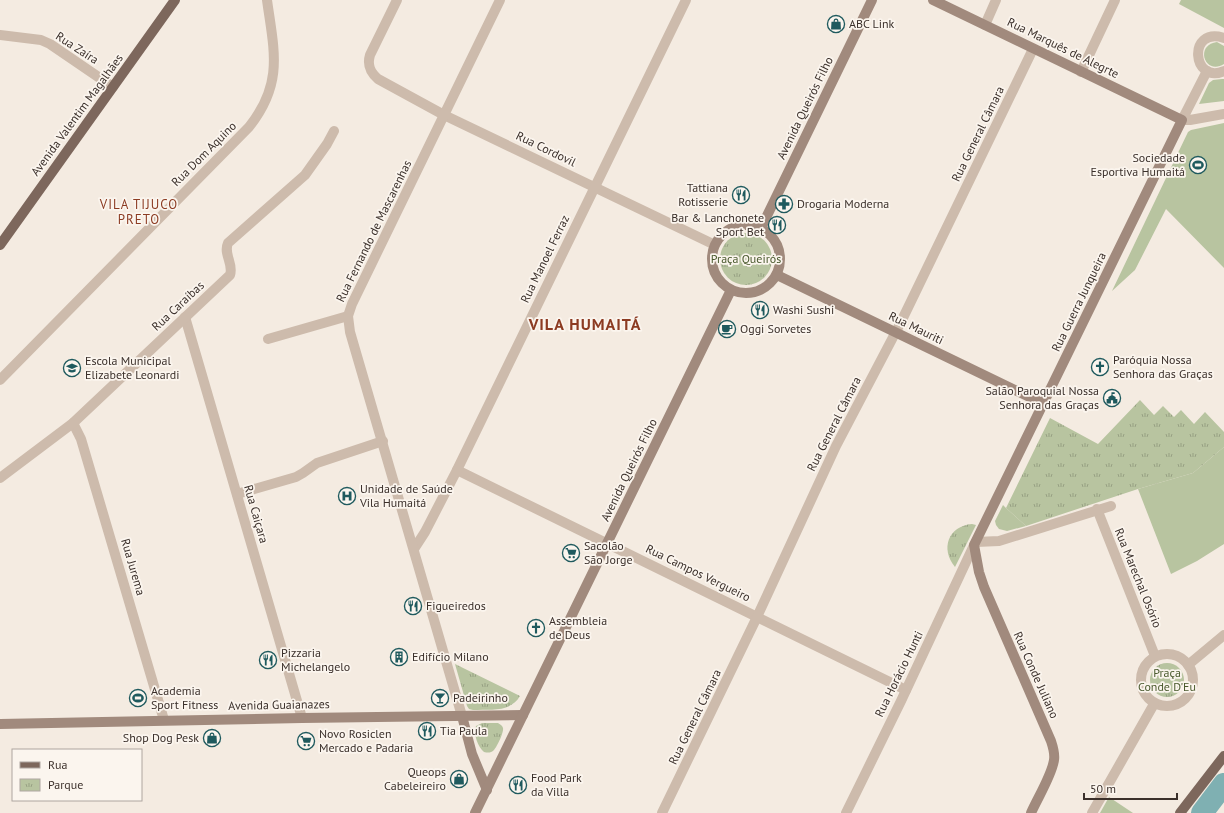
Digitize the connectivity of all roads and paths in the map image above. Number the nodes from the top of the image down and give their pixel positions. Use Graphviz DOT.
graph roads {
  1 [pos="175,0"];
  2 [pos="267,0"];
  3 [pos="397,0"];
  4 [pos="500,0"];
  5 [pos="686,0"];
  6 [pos="872,0"];
  7 [pos="933,0"];
  8 [pos="996,0"];
  9 [pos="1115,0"];
  10 [pos="985,25"];
  11 [pos="0,35"];
  12 [pos="1224,38"];
  13 [pos="1033,49"];
  14 [pos="1207,71"];
  15 [pos="1224,71"];
  16 [pos="1081,72"];
  17 [pos="113,87"];
  18 [pos="1224,114"];
  19 [pos="444,115"];
  20 [pos="1182,120"];
  21 [pos="334,131"];
  22 [pos="594,187"];
  23 [pos="761,228"];
  24 [pos="0,245"];
  25 [pos="715,246"];
  26 [pos="777,275"];
  27 [pos="731,290"];
  28 [pos="348,316"];
  29 [pos="185,317"];
  30 [pos="896,332"];
  31 [pos="268,339"];
  32 [pos="0,380"];
  33 [pos="1044,404"];
  34 [pos="73,423"];
  35 [pos="383,441"];
  36 [pos="457,470"];
  37 [pos="0,478"];
  38 [pos="236,494"];
  39 [pos="1111,506"];
  40 [pos="1097,509"];
  41 [pos="607,543"];
  42 [pos="975,544"];
  43 [pos="414,549"];
  44 [pos="758,617"];
  45 [pos="1224,635"];
  46 [pos="1155,656"];
  47 [pos="1188,665"];
  48 [pos="906,690"];
  49 [pos="1154,704"];
  50 [pos="523,715"];
  51 [pos="462,716"];
  52 [pos="302,718"];
  53 [pos="164,720"];
  54 [pos="0,724"];
  55 [pos="1224,756"];
  56 [pos="487,790"];
  57 [pos="475,813"];
  58 [pos="662,813"];
  59 [pos="846,813"];
  60 [pos="1031,813"];
  61 [pos="1092,813"];
  62 [pos="1180,813"];
  1 -- 17 [label="main road, Avenida Valentim Magalhães"];
  2 -- 32 [label="street, Rua Dom Aquino"];
  3 -- 19 [label="street, Rua Cordovil"];
  4 -- 19 [label="street, Rua Fernando de Mascarenhas"];
  5 -- 22 [label="street, Rua Manoel Ferraz"];
  6 -- 23 [label="main road, Avenida Queirós Filho"];
  7 -- 10 [label="main road, Rua Marquês de Alegrte"];
  8 -- 10 [label="street"];
  9 -- 16 [label="street"];
  10 -- 13 [label="main road, Rua Marquês de Alegrte"];
  11 -- 17 [label="street, Rua Zaíra"];
  12 -- 14 [label="street"];
  13 -- 16 [label="main road, Rua Marquês de Alegrte"];
  13 -- 30 [label="street, Rua General Câmara"];
  14 -- 15 [label="street"];
  14 -- 20 [label="street, Rua Guerra Junqueira"];
  16 -- 20 [label="main road, Rua Marquês de Alegrte"];
  17 -- 24 [label="main road, Avenida Valentim Magalhães"];
  18 -- 20 [label="street"];
  19 -- 22 [label="street, Rua Cordovil"];
  19 -- 28 [label="street, Rua Fernando de Mascarenhas"];
  20 -- 33 [label="main road, Rua Guerra Junqueira"];
  21 -- 29 [label="street, Rua Caraíbas"];
  22 -- 25 [label="street, Rua Cordovil"];
  22 -- 36 [label="street, Rua Manoel Ferraz"];
  23 -- 25 [label="main road"];
  23 -- 26 [label="main road"];
  25 -- 27 [label="main road"];
  26 -- 27 [label="main road"];
  26 -- 30 [label="main road, Rua Mauriti"];
  27 -- 41 [label="main road, Avenida Queirós Filho"];
  28 -- 31 [label="street"];
  28 -- 35 [label="street, Rua Fernando de Mascarenhas"];
  29 -- 34 [label="street, Rua Caraíbas"];
  29 -- 38 [label="street, Rua Caiçara"];
  30 -- 33 [label="main road, Rua Mauriti"];
  30 -- 44 [label="street, Rua General Câmara"];
  33 -- 42 [label="main road, Rua Guerra Junqueira"];
  34 -- 37 [label="street, Rua Caraíbas"];
  34 -- 53 [label="street, Rua Jurema"];
  35 -- 38 [label="street"];
  35 -- 43 [label="street, Rua Fernando de Mascarenhas"];
  36 -- 41 [label="street, Rua Campos Vergueiro"];
  36 -- 43 [label="street, Rua Manoel Ferraz"];
  38 -- 52 [label="street, Rua Caiçara"];
  39 -- 40 [label="street"];
  40 -- 42 [label="street"];
  40 -- 46 [label="street, Rua Marechal Osório"];
  41 -- 44 [label="street, Rua Campos Vergueiro"];
  41 -- 50 [label="main road, Avenida Queirós Filho"];
  42 -- 48 [label="street, Rua Horácio Hunti"];
  42 -- 60 [label="main road, Rua Conde Juliano"];
  43 -- 51 [label="street, Rua Fernando de Mascarenhas"];
  44 -- 48 [label="street, Rua Campos Vergueiro"];
  44 -- 58 [label="street, Rua General Câmara"];
  45 -- 47 [label="street"];
  46 -- 47 [label="street"];
  46 -- 49 [label="street"];
  47 -- 49 [label="street"];
  48 -- 59 [label="street, Rua Horácio Hunti"];
  49 -- 61 [label="street"];
  50 -- 51 [label="main road, Avenida Guaianazes"];
  50 -- 56 [label="main road, Avenida Queirós Filho"];
  51 -- 52 [label="main road, Avenida Guaianazes"];
  51 -- 56 [label="main road"];
  52 -- 53 [label="main road, Avenida Guaianazes"];
  53 -- 54 [label="main road, Avenida Guaianazes"];
  55 -- 62 [label="main road"];
  56 -- 57 [label="main road, Avenida Queirós Filho"];
}
